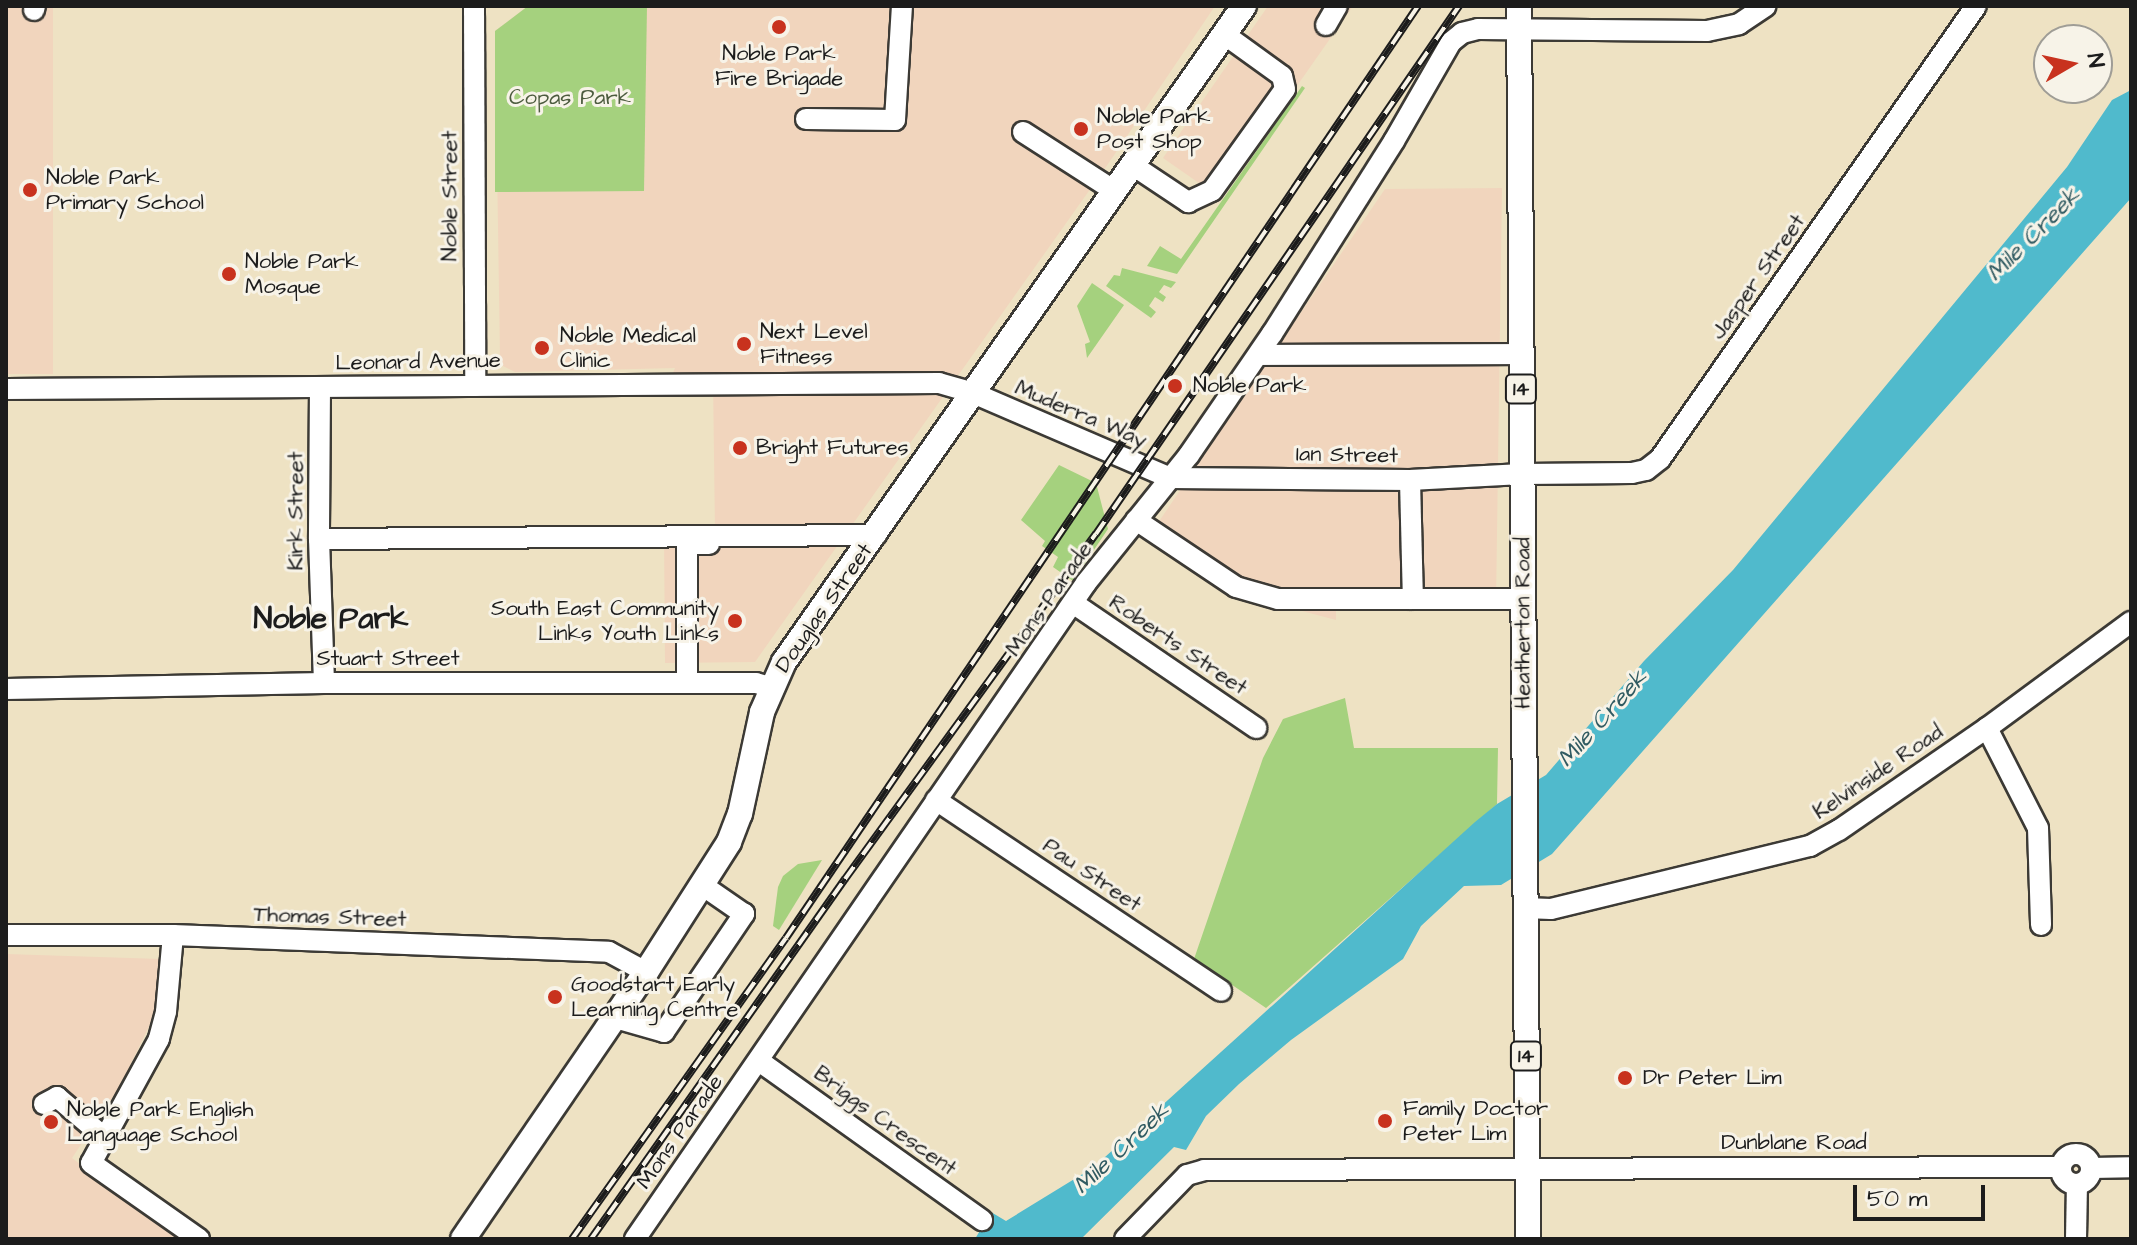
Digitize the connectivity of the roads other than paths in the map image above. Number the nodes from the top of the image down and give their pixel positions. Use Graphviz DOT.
graph roads {
  1 [pos="474,6"];
  2 [pos="902,6"];
  3 [pos="1244,6"];
  4 [pos="1337,6"];
  5 [pos="1519,6"];
  6 [pos="1766,6"];
  7 [pos="1976,6"];
  8 [pos="1326,25"];
  9 [pos="1519,31"];
  10 [pos="1224,34"];
  11 [pos="806,119"];
  12 [pos="1023,132"];
  13 [pos="1131,164"];
  14 [pos="1113,190"];
  15 [pos="1521,354"];
  16 [pos="1258,355"];
  17 [pos="475,386"];
  18 [pos="320,387"];
  19 [pos="6,389"];
  20 [pos="973,393"];
  21 [pos="1522,474"];
  22 [pos="1170,478"];
  23 [pos="1410,480"];
  24 [pos="1136,520"];
  25 [pos="319,539"];
  26 [pos="871,542"];
  27 [pos="1413,599"];
  28 [pos="1523,599"];
  29 [pos="1073,603"];
  30 [pos="2131,622"];
  31 [pos="324,683"];
  32 [pos="687,683"];
  33 [pos="770,687"];
  34 [pos="6,689"];
  35 [pos="1256,728"];
  36 [pos="1987,728"];
  37 [pos="936,800"];
  38 [pos="702,885"];
  39 [pos="1524,908"];
  40 [pos="2041,925"];
  41 [pos="6,935"];
  42 [pos="173,935"];
  43 [pos="646,972"];
  44 [pos="1221,991"];
  45 [pos="615,1018"];
  46 [pos="759,1061"];
  47 [pos="44,1104"];
  48 [pos="105,1138"];
  49 [pos="1527,1167"];
  50 [pos="2061,1167"];
  51 [pos="2131,1167"];
  52 [pos="2092,1168"];
  53 [pos="2077,1184"];
  54 [pos="982,1220"];
  55 [pos="199,1239"];
  56 [pos="463,1239"];
  57 [pos="635,1239"];
  58 [pos="1125,1239"];
  59 [pos="1528,1239"];
  60 [pos="2076,1239"];
  1 -- 17 [label="street, Noble Street"];
  2 -- 11 [label="street"];
  3 -- 10 [label="main road, Douglas Street"];
  4 -- 8 [label="street"];
  5 -- 9 [label="main road, Heatherton Road / 14"];
  6 -- 9 [label="street, Mons Parade"];
  7 -- 21 [label="street, Jasper Street"];
  9 -- 15 [label="main road, Heatherton Road / 14"];
  9 -- 16 [label="street, Mons Parade"];
  10 -- 13 [label="main road, Douglas Street"];
  10 -- 13 [label="street"];
  12 -- 14 [label="street"];
  13 -- 14 [label="main road, Douglas Street"];
  14 -- 20 [label="main road, Douglas Street"];
  15 -- 16 [label="street"];
  15 -- 21 [label="main road, Heatherton Road / 14"];
  16 -- 22 [label="street, Mons Parade"];
  17 -- 18 [label="street, Leonard Avenue"];
  17 -- 20 [label="street, Leonard Avenue"];
  18 -- 19 [label="street, Leonard Avenue"];
  18 -- 25 [label="street, Kirk Street"];
  20 -- 22 [label="street, Muderra Way"];
  20 -- 26 [label="main road, Douglas Street"];
  21 -- 23 [label="street, Ian Street"];
  21 -- 28 [label="main road, Heatherton Road / 14"];
  22 -- 23 [label="street, Ian Street"];
  22 -- 24 [label="street, Mons Parade"];
  23 -- 27 [label="street"];
  24 -- 27 [label="street"];
  24 -- 29 [label="street, Mons Parade"];
  25 -- 26 [label="street"];
  25 -- 31 [label="street, Kirk Street"];
  26 -- 32 [label="street"];
  26 -- 33 [label="main road, Douglas Street"];
  27 -- 28 [label="street"];
  28 -- 39 [label="main road, Heatherton Road / 14"];
  29 -- 35 [label="street, Roberts Street"];
  29 -- 37 [label="street, Mons Parade"];
  30 -- 36 [label="street, Kelvinside Road"];
  31 -- 32 [label="street, Stuart Street"];
  31 -- 34 [label="street, Stuart Street"];
  32 -- 33 [label="street, Stuart Street"];
  33 -- 38 [label="main road, Douglas Street"];
  36 -- 39 [label="street, Kelvinside Road"];
  36 -- 40 [label="street"];
  37 -- 44 [label="street, Pau Street"];
  37 -- 46 [label="street, Mons Parade"];
  38 -- 43 [label="main road, Douglas Street"];
  38 -- 45 [label="street"];
  39 -- 49 [label="main road, Heatherton Road / 14"];
  41 -- 42 [label="street, Thomas Street"];
  42 -- 43 [label="street, Thomas Street"];
  42 -- 48 [label="street"];
  43 -- 45 [label="main road, Douglas Street"];
  45 -- 56 [label="main road, Douglas Street"];
  46 -- 54 [label="street, Briggs Crescent"];
  46 -- 57 [label="street, Mons Parade"];
  47 -- 48 [label="street"];
  48 -- 55 [label="street"];
  49 -- 50 [label="street, Dunblane Road"];
  49 -- 58 [label="street, Dunblane Road"];
  49 -- 59 [label="main road, Heatherton Road / 14"];
  50 -- 52 [label="street"];
  50 -- 53 [label="street"];
  51 -- 52 [label="street"];
  52 -- 53 [label="street"];
  53 -- 60 [label="street"];
}
